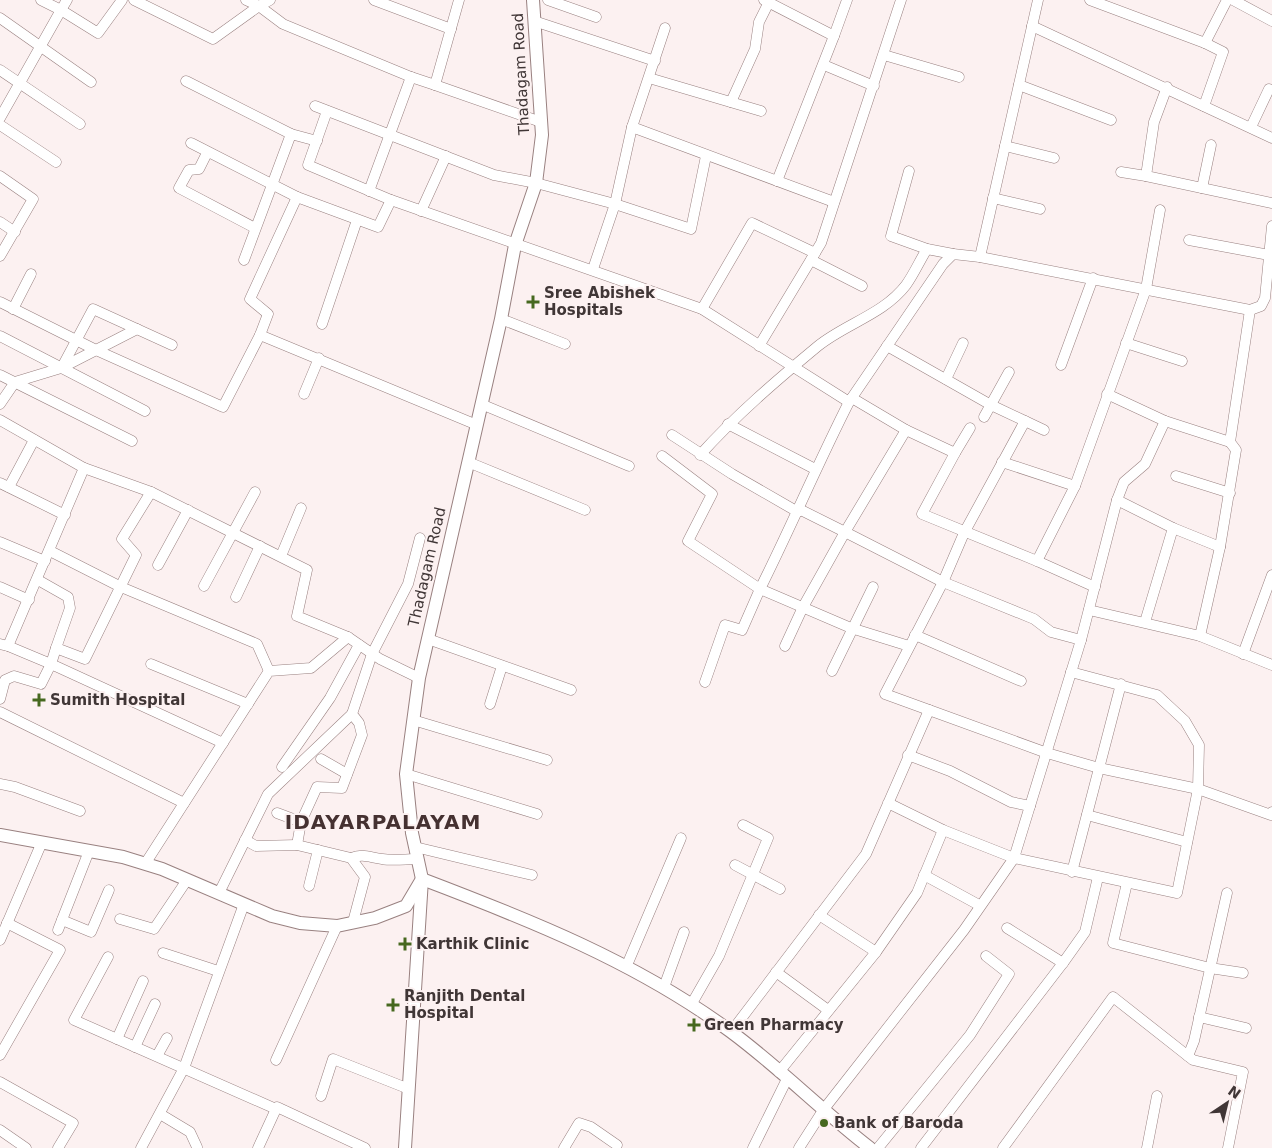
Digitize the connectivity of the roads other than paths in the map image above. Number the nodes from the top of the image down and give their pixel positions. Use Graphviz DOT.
graph roads {
  1 [pos="41,0"];
  2 [pos="67,0"];
  3 [pos="122,0"];
  4 [pos="134,0"];
  5 [pos="246,0"];
  6 [pos="270,0"];
  7 [pos="374,0"];
  8 [pos="459,0"];
  9 [pos="533,0"];
  10 [pos="548,0"];
  11 [pos="847,0"];
  12 [pos="901,0"];
  13 [pos="1038,0"];
  14 [pos="1090,0"];
  15 [pos="1227,0"];
  16 [pos="1233,0"];
  17 [pos="768,1"];
  18 [pos="259,6"];
  19 [pos="62,10"];
  20 [pos="596,17"];
  21 [pos="0,18"];
  22 [pos="534,21"];
  23 [pos="1272,22"];
  24 [pos="1032,26"];
  25 [pos="451,28"];
  26 [pos="666,28"];
  27 [pos="834,36"];
  28 [pos="1205,43"];
  29 [pos="40,47"];
  30 [pos="884,55"];
  31 [pos="655,61"];
  32 [pos="824,65"];
  33 [pos="0,70"];
  34 [pos="411,77"];
  35 [pos="959,77"];
  36 [pos="649,78"];
  37 [pos="186,81"];
  38 [pos="20,82"];
  39 [pos="91,82"];
  40 [pos="435,84"];
  41 [pos="1019,85"];
  42 [pos="874,86"];
  43 [pos="1167,87"];
  44 [pos="1269,89"];
  45 [pos="731,102"];
  46 [pos="315,106"];
  47 [pos="1204,106"];
  48 [pos="327,111"];
  49 [pos="762,111"];
  50 [pos="0,118"];
  51 [pos="1111,120"];
  52 [pos="541,122"];
  53 [pos="80,124"];
  54 [pos="0,126"];
  55 [pos="1251,127"];
  56 [pos="632,128"];
  57 [pos="292,134"];
  58 [pos="390,137"];
  59 [pos="1272,138"];
  60 [pos="317,141"];
  61 [pos="191,143"];
  62 [pos="1211,144"];
  63 [pos="1005,146"];
  64 [pos="208,153"];
  65 [pos="446,156"];
  66 [pos="706,156"];
  67 [pos="1054,158"];
  68 [pos="56,162"];
  69 [pos="909,171"];
  70 [pos="1121,172"];
  71 [pos="0,176"];
  72 [pos="1146,176"];
  73 [pos="777,181"];
  74 [pos="536,183"];
  75 [pos="271,186"];
  76 [pos="1202,188"];
  77 [pos="369,191"];
  78 [pos="297,197"];
  79 [pos="993,198"];
  80 [pos="391,200"];
  81 [pos="834,202"];
  82 [pos="1272,203"];
  83 [pos="615,204"];
  84 [pos="1040,209"];
  85 [pos="1160,210"];
  86 [pos="421,211"];
  87 [pos="357,220"];
  88 [pos="0,222"];
  89 [pos="1272,226"];
  90 [pos="255,228"];
  91 [pos="15,232"];
  92 [pos="1189,240"];
  93 [pos="1271,242"];
  94 [pos="515,245"];
  95 [pos="927,248"];
  96 [pos="1,251"];
  97 [pos="953,254"];
  98 [pos="1269,255"];
  99 [pos="980,256"];
  100 [pos="813,257"];
  101 [pos="244,260"];
  102 [pos="593,269"];
  103 [pos="31,274"];
  104 [pos="1093,278"];
  105 [pos="862,286"];
  106 [pos="1146,289"];
  107 [pos="0,302"];
  108 [pos="13,309"];
  109 [pos="702,309"];
  110 [pos="1250,310"];
  111 [pos="501,319"];
  112 [pos="322,324"];
  113 [pos="137,329"];
  114 [pos="260,334"];
  115 [pos="0,336"];
  116 [pos="76,341"];
  117 [pos="964,343"];
  118 [pos="1126,343"];
  119 [pos="565,344"];
  120 [pos="172,345"];
  121 [pos="759,346"];
  122 [pos="887,346"];
  123 [pos="96,350"];
  124 [pos="319,358"];
  125 [pos="1182,361"];
  126 [pos="1061,365"];
  127 [pos="61,368"];
  128 [pos="795,368"];
  129 [pos="1009,372"];
  130 [pos="0,375"];
  131 [pos="946,379"];
  132 [pos="15,382"];
  133 [pos="304,394"];
  134 [pos="1107,394"];
  135 [pos="850,400"];
  136 [pos="0,404"];
  137 [pos="481,404"];
  138 [pos="991,405"];
  139 [pos="145,411"];
  140 [pos="984,417"];
  141 [pos="0,420"];
  142 [pos="1165,420"];
  143 [pos="1025,421"];
  144 [pos="476,424"];
  145 [pos="728,424"];
  146 [pos="970,428"];
  147 [pos="906,430"];
  148 [pos="1044,430"];
  149 [pos="672,434"];
  150 [pos="34,440"];
  151 [pos="132,441"];
  152 [pos="1230,442"];
  153 [pos="955,453"];
  154 [pos="700,455"];
  155 [pos="662,456"];
  156 [pos="468,462"];
  157 [pos="1002,462"];
  158 [pos="629,466"];
  159 [pos="84,468"];
  160 [pos="815,470"];
  161 [pos="1176,476"];
  162 [pos="4,485"];
  163 [pos="1075,486"];
  164 [pos="151,492"];
  165 [pos="255,492"];
  166 [pos="1230,493"];
  167 [pos="1118,500"];
  168 [pos="301,508"];
  169 [pos="188,510"];
  170 [pos="585,510"];
  171 [pos="799,510"];
  172 [pos="64,515"];
  173 [pos="1173,528"];
  174 [pos="845,532"];
  175 [pos="233,533"];
  176 [pos="964,533"];
  177 [pos="420,538"];
  178 [pos="0,542"];
  179 [pos="260,546"];
  180 [pos="1220,547"];
  181 [pos="50,551"];
  182 [pos="281,556"];
  183 [pos="45,561"];
  184 [pos="1037,561"];
  185 [pos="158,565"];
  186 [pos="1272,575"];
  187 [pos="38,580"];
  188 [pos="943,582"];
  189 [pos="204,586"];
  190 [pos="0,587"];
  191 [pos="121,587"];
  192 [pos="873,587"];
  193 [pos="1095,587"];
  194 [pos="760,589"];
  195 [pos="236,597"];
  196 [pos="29,600"];
  197 [pos="803,607"];
  198 [pos="1089,610"];
  199 [pos="1145,622"];
  200 [pos="851,628"];
  201 [pos="915,635"];
  202 [pos="1200,636"];
  203 [pos="348,637"];
  204 [pos="428,639"];
  205 [pos="1081,640"];
  206 [pos="4,645"];
  207 [pos="359,645"];
  208 [pos="785,646"];
  209 [pos="909,646"];
  210 [pos="56,648"];
  211 [pos="372,654"];
  212 [pos="1243,654"];
  213 [pos="51,664"];
  214 [pos="152,664"];
  215 [pos="1272,665"];
  216 [pos="502,666"];
  217 [pos="269,671"];
  218 [pos="832,671"];
  219 [pos="1071,672"];
  220 [pos="419,678"];
  221 [pos="1021,681"];
  222 [pos="705,682"];
  223 [pos="1121,684"];
  224 [pos="571,690"];
  225 [pos="0,699"];
  226 [pos="248,704"];
  227 [pos="490,704"];
  228 [pos="929,710"];
  229 [pos="0,712"];
  230 [pos="352,714"];
  231 [pos="413,720"];
  232 [pos="223,743"];
  233 [pos="1047,753"];
  234 [pos="908,755"];
  235 [pos="321,759"];
  236 [pos="547,760"];
  237 [pos="282,767"];
  238 [pos="1100,768"];
  239 [pos="347,774"];
  240 [pos="406,774"];
  241 [pos="0,784"];
  242 [pos="1198,789"];
  243 [pos="184,803"];
  244 [pos="888,803"];
  245 [pos="1030,806"];
  246 [pos="80,810"];
  247 [pos="1272,812"];
  248 [pos="278,813"];
  249 [pos="537,814"];
  250 [pos="1087,815"];
  251 [pos="301,822"];
  252 [pos="743,825"];
  253 [pos="942,830"];
  254 [pos="0,835"];
  255 [pos="681,838"];
  256 [pos="244,840"];
  257 [pos="42,842"];
  258 [pos="1187,842"];
  259 [pos="297,845"];
  260 [pos="88,850"];
  261 [pos="318,850"];
  262 [pos="416,853"];
  263 [pos="351,858"];
  264 [pos="1014,858"];
  265 [pos="145,864"];
  266 [pos="735,865"];
  267 [pos="1072,872"];
  268 [pos="753,874"];
  269 [pos="532,875"];
  270 [pos="924,875"];
  271 [pos="1098,877"];
  272 [pos="422,879"];
  273 [pos="187,880"];
  274 [pos="1126,883"];
  275 [pos="309,886"];
  276 [pos="780,889"];
  277 [pos="109,890"];
  278 [pos="219,893"];
  279 [pos="1227,893"];
  280 [pos="244,904"];
  281 [pos="979,905"];
  282 [pos="819,916"];
  283 [pos="120,919"];
  284 [pos="62,920"];
  285 [pos="354,922"];
  286 [pos="7,924"];
  287 [pos="337,926"];
  288 [pos="1007,928"];
  289 [pos="58,930"];
  290 [pos="684,932"];
  291 [pos="0,940"];
  292 [pos="164,952"];
  293 [pos="876,952"];
  294 [pos="986,956"];
  295 [pos="108,957"];
  296 [pos="1063,963"];
  297 [pos="627,965"];
  298 [pos="1210,968"];
  299 [pos="218,972"];
  300 [pos="776,972"];
  301 [pos="1243,974"];
  302 [pos="143,981"];
  303 [pos="664,987"];
  304 [pos="155,1004"];
  305 [pos="691,1005"];
  306 [pos="828,1010"];
  307 [pos="1199,1017"];
  308 [pos="1246,1028"];
  309 [pos="731,1032"];
  310 [pos="167,1038"];
  311 [pos="117,1039"];
  312 [pos="135,1046"];
  313 [pos="0,1055"];
  314 [pos="157,1056"];
  315 [pos="1188,1056"];
  316 [pos="276,1060"];
  317 [pos="184,1068"];
  318 [pos="783,1075"];
  319 [pos="0,1082"];
  320 [pos="409,1089"];
  321 [pos="321,1096"];
  322 [pos="1157,1096"];
  323 [pos="276,1109"];
  324 [pos="824,1110"];
  325 [pos="160,1114"];
  326 [pos="0,1130"];
  327 [pos="345,1144"];
  328 [pos="617,1145"];
  329 [pos="862,1146"];
  330 [pos="197,1147"];
  331 [pos="26,1148"];
  332 [pos="58,1148"];
  333 [pos="141,1148"];
  334 [pos="258,1148"];
  335 [pos="365,1148"];
  336 [pos="406,1148"];
  337 [pos="564,1148"];
  338 [pos="753,1148"];
  339 [pos="799,1148"];
  340 [pos="878,1148"];
  341 [pos="920,1148"];
  342 [pos="1002,1148"];
  343 [pos="1147,1148"];
  344 [pos="1228,1148"];
  1 -- 19 [label="street"];
  2 -- 19 [label="street"];
  3 -- 19 [label="street"];
  4 -- 18 [label="street"];
  5 -- 18 [label="street"];
  6 -- 18 [label="street"];
  7 -- 25 [label="street"];
  8 -- 25 [label="street"];
  9 -- 22 [label="main road, Thadagam Road"];
  10 -- 20 [label="street"];
  11 -- 27 [label="street"];
  12 -- 30 [label="street"];
  13 -- 24 [label="street"];
  14 -- 28 [label="street"];
  15 -- 28 [label="street"];
  16 -- 23 [label="street"];
  17 -- 27 [label="street"];
  17 -- 45 [label="street"];
  18 -- 34 [label="street"];
  19 -- 29 [label="street"];
  21 -- 29 [label="street"];
  22 -- 31 [label="street"];
  22 -- 52 [label="main road, Thadagam Road"];
  24 -- 41 [label="street"];
  24 -- 43 [label="street"];
  25 -- 40 [label="street"];
  26 -- 31 [label="street"];
  27 -- 32 [label="street"];
  28 -- 47 [label="street"];
  29 -- 38 [label="street"];
  29 -- 39 [label="street"];
  30 -- 35 [label="street"];
  30 -- 42 [label="street"];
  31 -- 36 [label="street"];
  32 -- 42 [label="street"];
  32 -- 73 [label="street"];
  33 -- 38 [label="street"];
  34 -- 40 [label="street"];
  34 -- 58 [label="street"];
  36 -- 45 [label="street"];
  36 -- 56 [label="street"];
  37 -- 57 [label="street"];
  38 -- 50 [label="street"];
  38 -- 53 [label="street"];
  40 -- 52 [label="street"];
  41 -- 51 [label="street"];
  41 -- 63 [label="street"];
  42 -- 81 [label="street"];
  43 -- 47 [label="street"];
  43 -- 72 [label="street"];
  44 -- 55 [label="street"];
  45 -- 49 [label="street"];
  46 -- 48 [label="street"];
  47 -- 55 [label="street"];
  48 -- 58 [label="street"];
  48 -- 60 [label="street"];
  52 -- 74 [label="main road, Thadagam Road"];
  54 -- 68 [label="street"];
  55 -- 59 [label="street"];
  56 -- 66 [label="street"];
  56 -- 83 [label="street"];
  57 -- 60 [label="street"];
  57 -- 75 [label="street"];
  58 -- 65 [label="street"];
  58 -- 77 [label="street"];
  60 -- 77 [label="street"];
  61 -- 64 [label="street"];
  62 -- 76 [label="street"];
  63 -- 67 [label="street"];
  63 -- 79 [label="street"];
  64 -- 75 [label="street"];
  64 -- 90 [label="street"];
  65 -- 74 [label="street"];
  65 -- 86 [label="street"];
  66 -- 73 [label="street"];
  66 -- 83 [label="street"];
  69 -- 95 [label="street"];
  70 -- 72 [label="street"];
  71 -- 91 [label="street"];
  72 -- 76 [label="street"];
  73 -- 81 [label="street"];
  74 -- 83 [label="street"];
  74 -- 94 [label="main road, Thadagam Road"];
  75 -- 78 [label="street"];
  75 -- 90 [label="street"];
  76 -- 82 [label="street"];
  77 -- 80 [label="street"];
  78 -- 87 [label="street"];
  78 -- 114 [label="street"];
  79 -- 84 [label="street"];
  79 -- 99 [label="street"];
  80 -- 86 [label="street"];
  80 -- 87 [label="street"];
  81 -- 100 [label="street"];
  83 -- 102 [label="street"];
  85 -- 106 [label="street"];
  86 -- 94 [label="street"];
  87 -- 112 [label="street"];
  88 -- 91 [label="street"];
  89 -- 93 [label="street"];
  90 -- 101 [label="street"];
  91 -- 96 [label="street"];
  92 -- 98 [label="street"];
  93 -- 98 [label="street"];
  94 -- 102 [label="street"];
  94 -- 111 [label="main road, Thadagam Road"];
  95 -- 97 [label="street"];
  95 -- 128 [label="street"];
  97 -- 99 [label="street"];
  97 -- 122 [label="street"];
  98 -- 110 [label="street"];
  99 -- 104 [label="street"];
  100 -- 105 [label="street"];
  100 -- 109 [label="street"];
  100 -- 121 [label="street"];
  102 -- 109 [label="street"];
  103 -- 108 [label="street"];
  104 -- 106 [label="street"];
  104 -- 126 [label="street"];
  106 -- 110 [label="street"];
  106 -- 118 [label="street"];
  107 -- 108 [label="street"];
  108 -- 116 [label="street"];
  109 -- 121 [label="street"];
  110 -- 152 [label="street"];
  111 -- 119 [label="street"];
  111 -- 137 [label="main road, Thadagam Road"];
  113 -- 116 [label="street"];
  113 -- 120 [label="street"];
  113 -- 123 [label="street"];
  114 -- 123 [label="street"];
  114 -- 124 [label="street"];
  115 -- 127 [label="street"];
  116 -- 123 [label="street"];
  116 -- 127 [label="street"];
  117 -- 131 [label="street"];
  118 -- 125 [label="street"];
  118 -- 134 [label="street"];
  121 -- 128 [label="street"];
  122 -- 131 [label="street"];
  122 -- 135 [label="street"];
  123 -- 127 [label="street"];
  124 -- 133 [label="street"];
  124 -- 144 [label="street"];
  127 -- 132 [label="street"];
  127 -- 139 [label="street"];
  128 -- 135 [label="street"];
  128 -- 145 [label="street"];
  129 -- 138 [label="street"];
  130 -- 132 [label="street"];
  131 -- 138 [label="street"];
  132 -- 136 [label="street"];
  132 -- 151 [label="street"];
  134 -- 142 [label="street"];
  134 -- 163 [label="street"];
  135 -- 147 [label="street"];
  135 -- 160 [label="street"];
  137 -- 144 [label="main road, Thadagam Road"];
  137 -- 158 [label="street"];
  138 -- 140 [label="street"];
  138 -- 143 [label="street"];
  141 -- 150 [label="street"];
  142 -- 152 [label="street"];
  142 -- 167 [label="street"];
  143 -- 148 [label="street"];
  143 -- 157 [label="street"];
  144 -- 156 [label="main road, Thadagam Road"];
  145 -- 154 [label="street"];
  145 -- 160 [label="street"];
  146 -- 153 [label="street"];
  147 -- 153 [label="street"];
  147 -- 174 [label="street"];
  149 -- 154 [label="street"];
  150 -- 159 [label="street"];
  150 -- 162 [label="street"];
  152 -- 166 [label="street"];
  153 -- 176 [label="street"];
  154 -- 171 [label="street"];
  155 -- 194 [label="street"];
  156 -- 170 [label="street"];
  156 -- 204 [label="main road, Thadagam Road"];
  157 -- 163 [label="street"];
  157 -- 176 [label="street"];
  159 -- 164 [label="street"];
  159 -- 172 [label="street"];
  160 -- 171 [label="street"];
  161 -- 166 [label="street"];
  162 -- 172 [label="street"];
  163 -- 184 [label="street"];
  164 -- 169 [label="street"];
  164 -- 191 [label="street"];
  165 -- 175 [label="street"];
  166 -- 180 [label="street"];
  167 -- 173 [label="street"];
  167 -- 193 [label="street"];
  168 -- 182 [label="street"];
  169 -- 175 [label="street"];
  169 -- 185 [label="street"];
  171 -- 174 [label="street"];
  171 -- 194 [label="street"];
  172 -- 181 [label="street"];
  173 -- 180 [label="street"];
  173 -- 199 [label="street"];
  174 -- 188 [label="street"];
  174 -- 197 [label="street"];
  175 -- 179 [label="street"];
  175 -- 189 [label="street"];
  176 -- 184 [label="street"];
  176 -- 188 [label="street"];
  177 -- 211 [label="street"];
  178 -- 183 [label="street"];
  179 -- 182 [label="street"];
  179 -- 195 [label="street"];
  180 -- 202 [label="street"];
  181 -- 183 [label="street"];
  181 -- 191 [label="street"];
  182 -- 203 [label="street"];
  183 -- 187 [label="street"];
  184 -- 193 [label="street"];
  186 -- 212 [label="street"];
  187 -- 196 [label="street"];
  187 -- 210 [label="street"];
  188 -- 201 [label="street"];
  188 -- 205 [label="street"];
  190 -- 196 [label="street"];
  191 -- 210 [label="street"];
  191 -- 217 [label="street"];
  192 -- 200 [label="street"];
  193 -- 198 [label="street"];
  194 -- 197 [label="street"];
  194 -- 222 [label="street"];
  196 -- 206 [label="street"];
  197 -- 200 [label="street"];
  197 -- 208 [label="street"];
  198 -- 199 [label="street"];
  198 -- 205 [label="street"];
  199 -- 202 [label="street"];
  200 -- 209 [label="street"];
  200 -- 218 [label="street"];
  201 -- 209 [label="street"];
  201 -- 221 [label="street"];
  202 -- 212 [label="street"];
  203 -- 207 [label="street"];
  203 -- 217 [label="street"];
  204 -- 216 [label="street"];
  204 -- 220 [label="main road, Thadagam Road"];
  205 -- 219 [label="street"];
  206 -- 213 [label="street"];
  207 -- 211 [label="street"];
  207 -- 237 [label="street"];
  209 -- 228 [label="street"];
  210 -- 213 [label="street"];
  211 -- 220 [label="street"];
  211 -- 230 [label="street"];
  212 -- 215 [label="street"];
  213 -- 225 [label="street"];
  213 -- 232 [label="street"];
  214 -- 226 [label="street"];
  216 -- 224 [label="street"];
  216 -- 227 [label="street"];
  217 -- 226 [label="street"];
  219 -- 223 [label="street"];
  219 -- 233 [label="street"];
  220 -- 231 [label="main road, Thadagam Road"];
  223 -- 238 [label="street"];
  223 -- 242 [label="street"];
  226 -- 232 [label="street"];
  228 -- 233 [label="street"];
  228 -- 234 [label="street"];
  229 -- 243 [label="street"];
  230 -- 239 [label="street"];
  230 -- 256 [label="street"];
  231 -- 236 [label="street"];
  231 -- 240 [label="main road, Thadagam Road"];
  232 -- 243 [label="street"];
  233 -- 238 [label="street"];
  233 -- 245 [label="street"];
  234 -- 244 [label="street"];
  234 -- 245 [label="street"];
  235 -- 239 [label="street"];
  238 -- 242 [label="street"];
  238 -- 250 [label="street"];
  239 -- 251 [label="street"];
  240 -- 249 [label="street"];
  240 -- 262 [label="main road, Thadagam Road"];
  241 -- 246 [label="street"];
  242 -- 247 [label="street"];
  242 -- 258 [label="street"];
  243 -- 265 [label="street"];
  244 -- 253 [label="street"];
  244 -- 282 [label="street"];
  245 -- 264 [label="street"];
  248 -- 251 [label="street"];
  250 -- 258 [label="street"];
  250 -- 267 [label="street"];
  251 -- 259 [label="street"];
  252 -- 268 [label="street"];
  253 -- 264 [label="street"];
  253 -- 270 [label="street"];
  254 -- 257 [label="main road"];
  255 -- 297 [label="street"];
  256 -- 259 [label="street"];
  256 -- 278 [label="street"];
  257 -- 260 [label="main road"];
  257 -- 286 [label="street"];
  258 -- 274 [label="street"];
  259 -- 261 [label="street"];
  260 -- 265 [label="main road"];
  260 -- 284 [label="street"];
  261 -- 263 [label="street"];
  261 -- 275 [label="street"];
  262 -- 263 [label="street"];
  262 -- 269 [label="street"];
  262 -- 272 [label="main road, Thadagam Road"];
  263 -- 285 [label="street"];
  264 -- 267 [label="street"];
  264 -- 281 [label="street"];
  265 -- 273 [label="main road"];
  266 -- 268 [label="street"];
  267 -- 271 [label="street"];
  268 -- 276 [label="street"];
  268 -- 305 [label="street"];
  270 -- 281 [label="street"];
  270 -- 293 [label="street"];
  271 -- 274 [label="street"];
  271 -- 296 [label="street"];
  272 -- 285 [label="main road"];
  272 -- 297 [label="main road"];
  272 -- 320 [label="main road, Thadagam Road"];
  273 -- 278 [label="main road"];
  273 -- 283 [label="street"];
  274 -- 298 [label="street"];
  277 -- 284 [label="street"];
  278 -- 280 [label="main road"];
  279 -- 298 [label="street"];
  280 -- 287 [label="main road"];
  280 -- 299 [label="street"];
  281 -- 324 [label="street"];
  282 -- 293 [label="street"];
  282 -- 300 [label="street"];
  284 -- 289 [label="street"];
  285 -- 287 [label="main road"];
  286 -- 291 [label="street"];
  286 -- 313 [label="street"];
  287 -- 316 [label="street"];
  288 -- 296 [label="street"];
  290 -- 303 [label="street"];
  292 -- 299 [label="street"];
  293 -- 306 [label="street"];
  294 -- 340 [label="street"];
  295 -- 311 [label="street"];
  296 -- 341 [label="street"];
  297 -- 303 [label="main road"];
  298 -- 301 [label="street"];
  298 -- 307 [label="street"];
  299 -- 317 [label="street"];
  300 -- 306 [label="street"];
  300 -- 309 [label="street"];
  302 -- 311 [label="street"];
  303 -- 305 [label="main road"];
  304 -- 312 [label="street"];
  305 -- 309 [label="main road"];
  306 -- 318 [label="street"];
  307 -- 308 [label="street"];
  307 -- 315 [label="street"];
  309 -- 318 [label="main road"];
  310 -- 314 [label="street"];
  311 -- 312 [label="street"];
  312 -- 314 [label="street"];
  314 -- 317 [label="street"];
  315 -- 342 [label="street"];
  315 -- 344 [label="street"];
  317 -- 323 [label="street"];
  317 -- 325 [label="street"];
  318 -- 324 [label="main road"];
  318 -- 338 [label="street"];
  319 -- 332 [label="street"];
  320 -- 321 [label="street"];
  320 -- 336 [label="main road, Thadagam Road"];
  322 -- 343 [label="street"];
  323 -- 327 [label="street"];
  323 -- 334 [label="street"];
  324 -- 329 [label="main road"];
  324 -- 339 [label="street"];
  325 -- 330 [label="street"];
  325 -- 333 [label="street"];
  326 -- 331 [label="street"];
  327 -- 335 [label="street"];
  328 -- 337 [label="street"];
}
